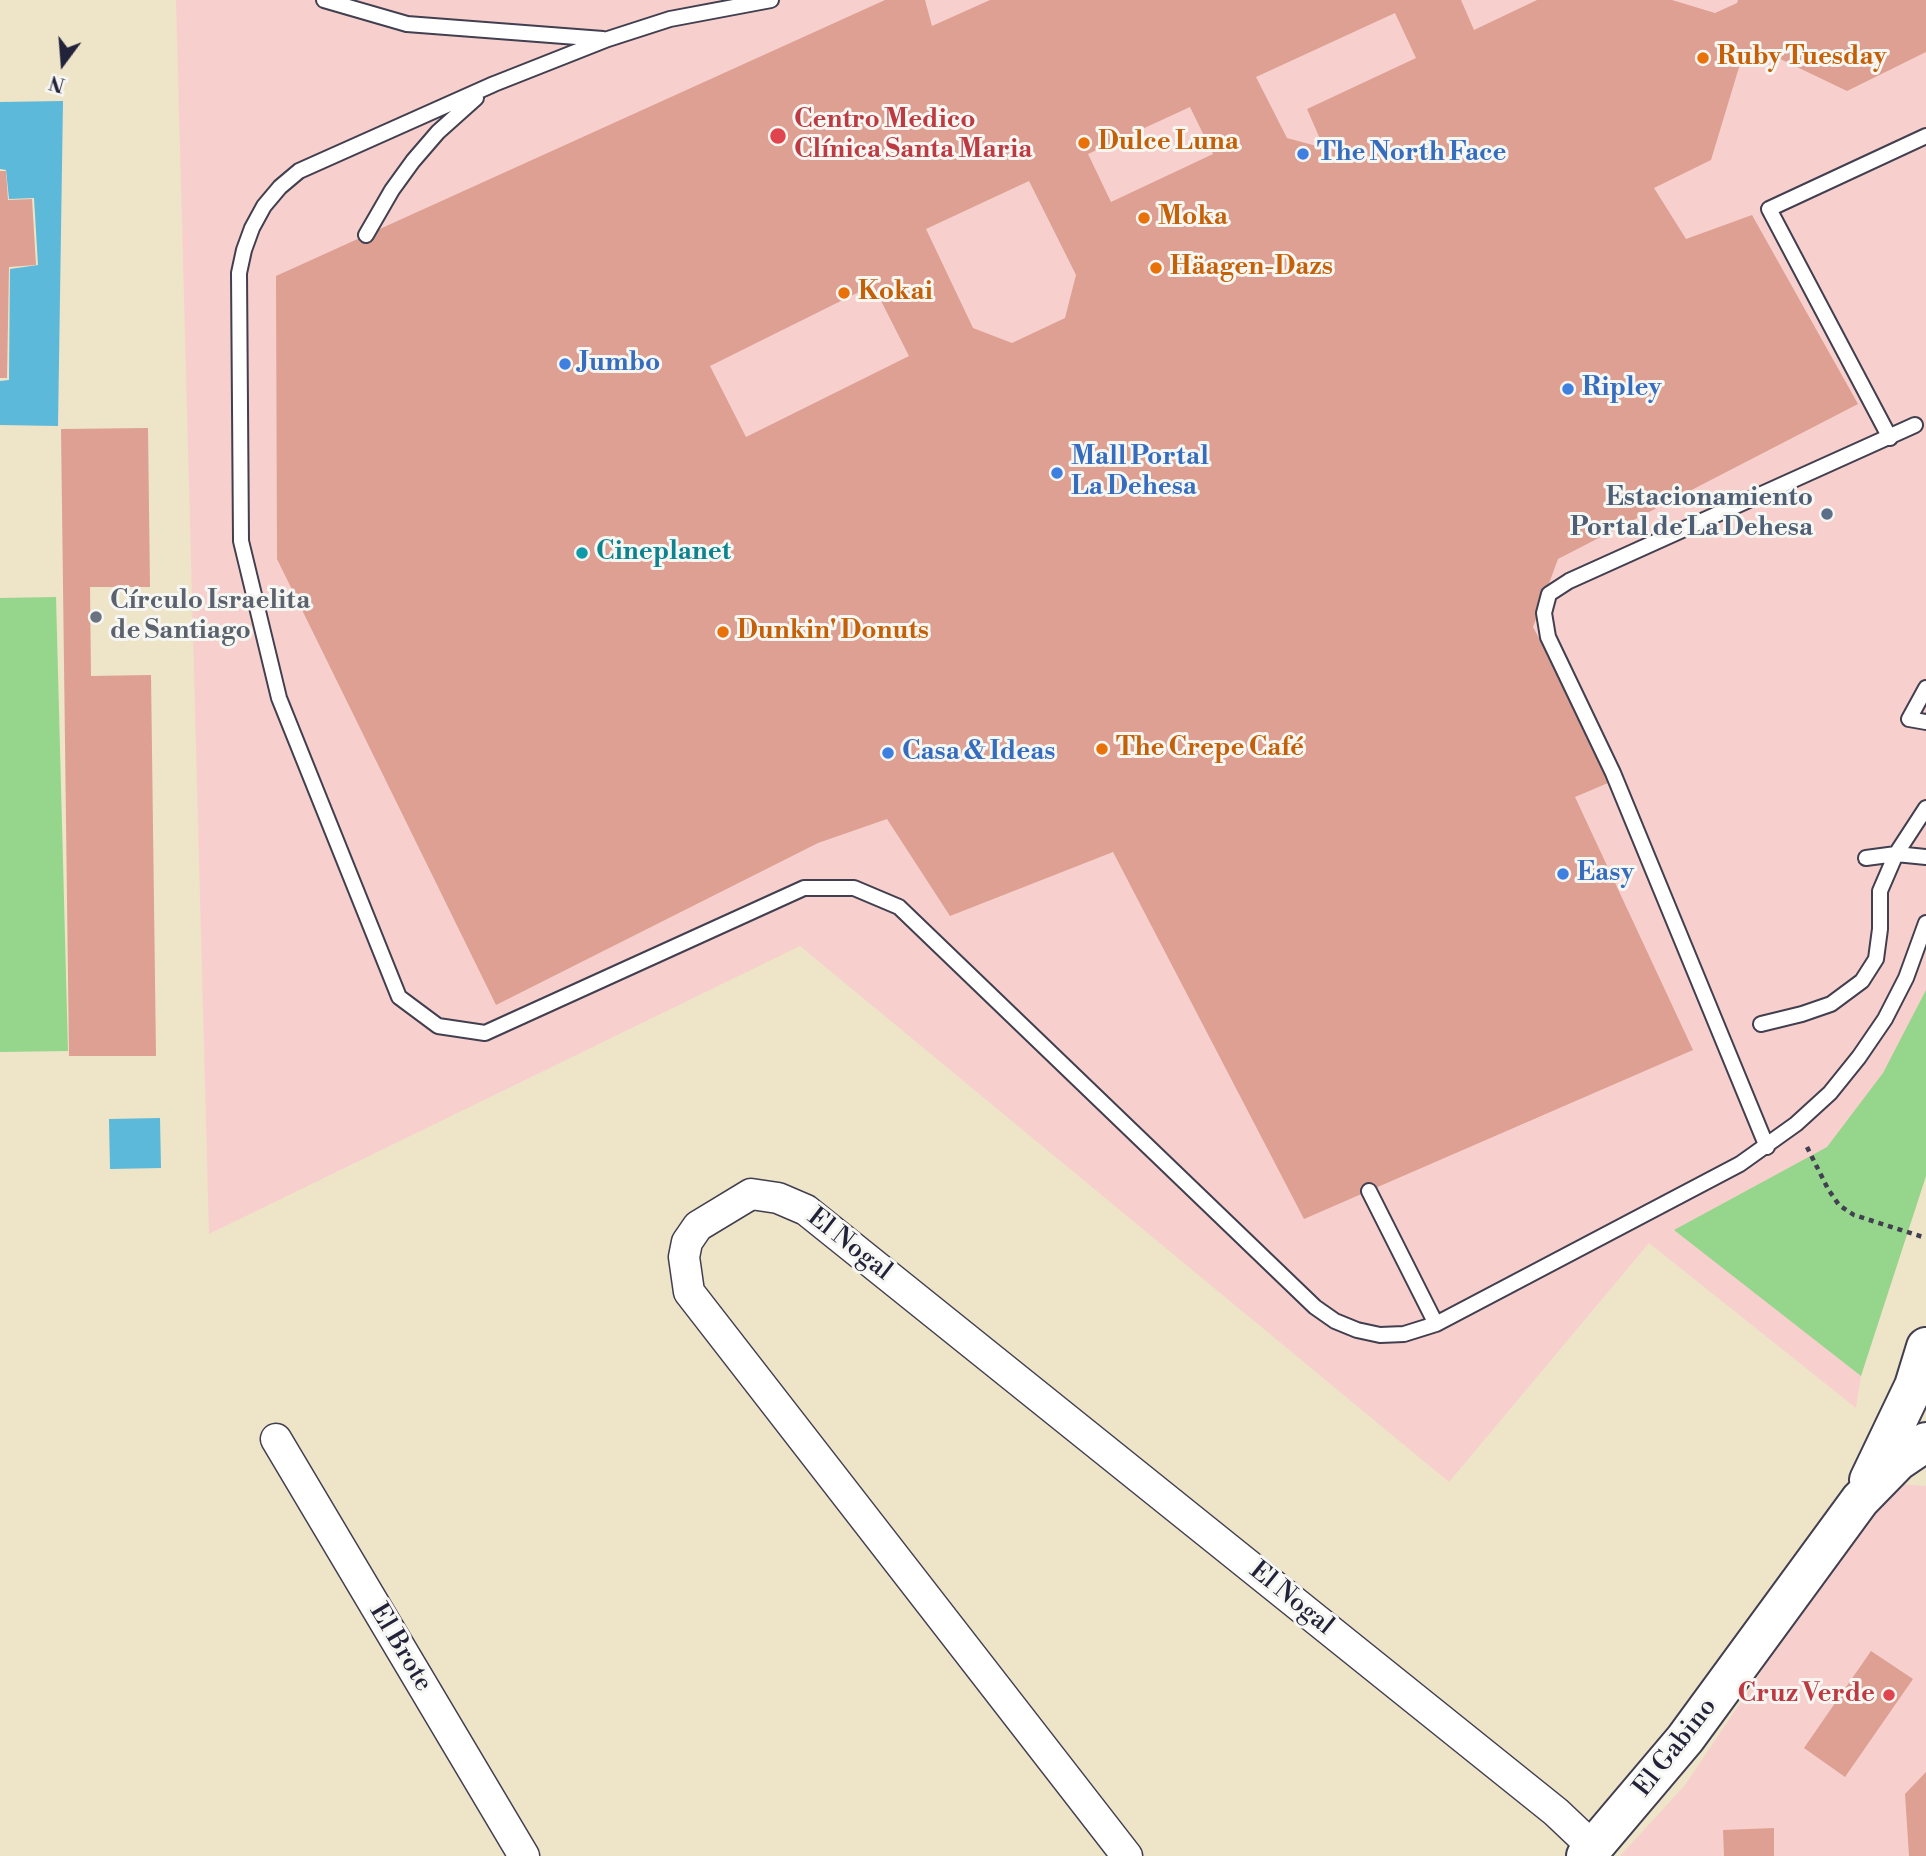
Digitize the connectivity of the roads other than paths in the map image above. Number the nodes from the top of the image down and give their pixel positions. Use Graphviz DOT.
graph roads {
  1 [pos="324,0"];
  2 [pos="771,0"];
  3 [pos="608,39"];
  4 [pos="494,84"];
  5 [pos="1926,136"];
  6 [pos="366,235"];
  7 [pos="1915,425"];
  8 [pos="1890,438"];
  9 [pos="1926,688"];
  10 [pos="1926,722"];
  11 [pos="1926,808"];
  12 [pos="1896,855"];
  13 [pos="1926,857"];
  14 [pos="1866,858"];
  15 [pos="1926,923"];
  16 [pos="1761,1024"];
  17 [pos="1767,1146"];
  18 [pos="1368,1192"];
  19 [pos="1436,1324"];
  20 [pos="1926,1347"];
  21 [pos="276,1439"];
  22 [pos="1926,1442"];
  23 [pos="1860,1500"];
  24 [pos="1590,1852"];
  25 [pos="524,1856"];
  26 [pos="1127,1856"];
  1 -- 3 [label="lane"];
  2 -- 3 [label="lane"];
  3 -- 4 [label="lane"];
  4 -- 6 [label="lane"];
  4 -- 19 [label="lane"];
  5 -- 8 [label="lane"];
  7 -- 8 [label="lane"];
  8 -- 17 [label="lane"];
  9 -- 10 [label="lane"];
  11 -- 12 [label="lane"];
  12 -- 13 [label="lane"];
  12 -- 14 [label="lane"];
  12 -- 16 [label="lane"];
  15 -- 17 [label="lane"];
  17 -- 19 [label="lane"];
  18 -- 19 [label="lane"];
  20 -- 23 [label="main road, El Gabino"];
  21 -- 25 [label="street, El Brote"];
  22 -- 23 [label="main road, El Gabino"];
  23 -- 24 [label="main road, El Gabino"];
  24 -- 26 [label="street, El Nogal"];
}
